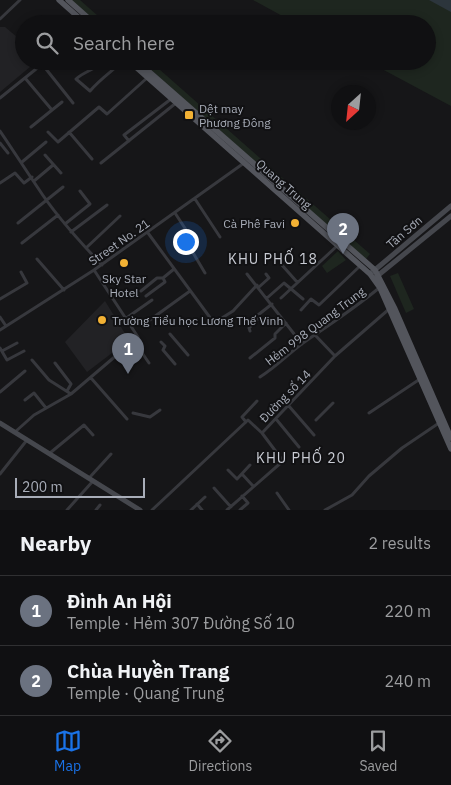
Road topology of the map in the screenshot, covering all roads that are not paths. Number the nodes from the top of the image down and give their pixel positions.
1 (20, 0) edge
2 (59, 0) edge
3 (68, 0) edge
4 (76, 15) edge
5 (85, 15) edge
6 (0, 19) edge
7 (35, 70) edge
8 (47, 70) edge
9 (93, 70) edge
10 (114, 70) edge
11 (139, 70) edge
12 (147, 70) edge
13 (25, 78) junction
14 (148, 78) junction
15 (0, 98) edge
16 (174, 101) junction
17 (62, 102) dead end
18 (73, 103) dead end
19 (52, 110) junction
20 (31, 127) dead end
21 (0, 131) edge
22 (48, 132) dead end
23 (69, 132) junction
24 (129, 141) junction
25 (46, 142) dead end
26 (0, 143) edge
27 (8, 153) dead end
28 (45, 155) dead end
29 (92, 159) dead end
30 (247, 161) junction
31 (22, 162) junction
32 (101, 163) dead end
33 (53, 165) junction
34 (61, 173) dead end
35 (33, 179) junction
36 (0, 184) edge
37 (63, 187) dead end
38 (80, 191) dead end
39 (285, 195) junction
40 (195, 199) junction
41 (47, 200) junction
42 (107, 205) dead end
43 (451, 206) edge
44 (175, 213) junction
45 (58, 215) junction
46 (120, 216) dead end
47 (451, 216) edge
48 (18, 223) dead end
49 (65, 224) junction
50 (71, 232) junction
51 (148, 232) junction
52 (220, 237) dead end
53 (22, 243) dead end
54 (338, 245) junction
55 (86, 248) junction
56 (37, 259) dead end
57 (281, 264) dead end
58 (102, 265) junction
59 (361, 265) junction
60 (174, 269) junction
61 (94, 270) junction
62 (21, 272) dead end
63 (205, 273) dead end
64 (247, 274) dead end
65 (266, 274) dead end
66 (374, 274) junction
67 (164, 278) junction
68 (297, 282) junction
69 (258, 286) junction
70 (291, 288) junction
71 (380, 288) junction
72 (64, 290) junction
73 (140, 291) dead end
74 (190, 291) junction
75 (146, 296) dead end
76 (267, 298) junction
77 (281, 298) dead end
78 (0, 299) edge
79 (152, 300) dead end
80 (303, 300) dead end
81 (272, 304) junction
82 (302, 310) dead end
83 (388, 310) junction
84 (0, 317) edge
85 (125, 319) junction
86 (147, 322) dead end
87 (286, 323) junction
88 (6, 326) junction
89 (0, 330) edge
90 (250, 330) dead end
91 (170, 334) dead end
92 (315, 335) junction
93 (17, 342) dead end
94 (134, 342) junction
95 (161, 342) dead end
96 (302, 344) junction
97 (1, 350) edge
98 (24, 351) dead end
99 (188, 355) dead end
100 (335, 356) junction
101 (250, 358) dead end
102 (32, 360) dead end
103 (149, 362) dead end
104 (56, 364) dead end
105 (175, 364) dead end
106 (25, 371) dead end
107 (260, 377) dead end
108 (91, 378) junction
109 (420, 379) junction
110 (67, 391) junction
111 (0, 392) edge
112 (71, 394) junction
113 (24, 400) dead end
114 (257, 401) dead end
115 (333, 403) dead end
116 (288, 406) junction
117 (46, 408) junction
118 (160, 410) dead end
119 (133, 413) dead end
120 (369, 413) dead end
121 (126, 419) dead end
122 (276, 419) junction
123 (316, 420) dead end
124 (246, 422) junction
125 (441, 422) junction
126 (0, 423) edge
127 (14, 433) junction
128 (262, 433) junction
129 (93, 435) dead end
130 (314, 435) dead end
131 (26, 440) junction
132 (450, 441) edge
133 (300, 447) dead end
134 (451, 449) edge
135 (49, 453) junction
136 (111, 454) dead end
137 (250, 466) dead end
138 (228, 470) dead end
139 (0, 474) edge
140 (242, 474) junction
141 (92, 479) junction
142 (253, 486) junction
143 (214, 488) dead end
144 (277, 493) dead end
145 (242, 496) junction
146 (205, 497) dead end
147 (197, 504) junction
148 (100, 505) dead end
149 (231, 507) junction
150 (67, 510) edge
151 (96, 510) edge
152 (140, 510) edge
153 (152, 510) edge
154 (191, 510) edge
155 (202, 510) edge
156 (227, 510) edge
157 (240, 510) edge
158 (289, 510) edge
159 (325, 510) edge

1 - 6 street
2 - 4 main road
3 - 5 main road
7 - 13 street
8 - 18 street
9 - 10 street
11 - 14 main road, Quang Trung
12 - 30 main road, Quang Trung
13 - 15 street
13 - 19 street
14 - 16 main road, Quang Trung
14 - 23 street
16 - 24 street
16 - 24 street
16 - 30 main road, Quang Trung
17 - 19 street
19 - 20 street
21 - 31 street
22 - 23 street
23 - 29 street
24 - 32 street
25 - 31 street
26 - 27 street
28 - 33 street
30 - 39 main road, Quang Trung
30 - 40 street, Street No. 21
31 - 35 street
33 - 34 street
33 - 35 street
35 - 36 street
35 - 41 street
37 - 41 street
38 - 49 street
39 - 54 main road, Quang Trung
39 - 66 main road, Quang Trung
40 - 44 street, Street No. 21
40 - 52 street
41 - 45 street
41 - 48 street
42 - 50 street
43 - 66 street, Tân Sơn
44 - 51 street, Street No. 21
44 - 63 street
45 - 49 street
45 - 53 street
46 - 55 street
47 - 66 street, Tân Sơn
49 - 50 street
50 - 55 street
51 - 58 street, Street No. 21
51 - 60 street
54 - 59 main road, Quang Trung
54 - 68 street
55 - 58 street
56 - 72 street
57 - 68 street
58 - 61 street, Street No. 21
59 - 66 main road, Quang Trung
59 - 82 street
60 - 67 street
60 - 74 street
61 - 72 street, Street No. 21
61 - 85 street
62 - 78 street
64 - 69 street
65 - 69 street
66 - 71 main road, Quang Trung
66 - 125 main road, Quang Trung
67 - 73 street
67 - 75 street
68 - 70 street
69 - 74 street
69 - 76 street
70 - 76 street
70 - 77 street
70 - 80 street
71 - 83 main road, Quang Trung
71 - 92 street, Hẻm 998 Quang Trung
72 - 88 street, Street No. 21
74 - 86 street
76 - 81 street
79 - 85 street
81 - 87 street
81 - 90 street
83 - 100 street, Đường số 14
83 - 109 main road, Quang Trung
84 - 88 street
85 - 94 street
87 - 96 street
87 - 101 street
88 - 89 street, Street No. 21
91 - 99 street
92 - 96 street, Hẻm 998 Quang Trung
92 - 100 street
93 - 97 street
94 - 103 street
94 - 108 street
95 - 105 street
96 - 107 street, Hẻm 998 Quang Trung
97 - 98 street
100 - 116 street, Đường số 14
102 - 110 street
104 - 110 street
106 - 111 street
108 - 112 street
108 - 121 street
109 - 120 street
109 - 125 main road, Quang Trung
110 - 112 street
112 - 117 street
113 - 117 street
114 - 124 street
115 - 123 street
116 - 122 street, Đường số 14
116 - 130 street
117 - 127 street
118 - 119 street
122 - 128 street, Đường số 14
122 - 133 street
124 - 128 street, Đường số 14
124 - 153 street, Đường số 14
125 - 132 main road, Quang Trung
125 - 159 street
126 - 127 street
127 - 131 street
128 - 142 street
129 - 135 street
131 - 135 street
131 - 139 street
132 - 134 main road, Quang Trung
135 - 141 street
136 - 141 street
137 - 140 street
138 - 140 street
140 - 142 street
141 - 150 street
141 - 152 street
142 - 145 street
143 - 149 street
144 - 158 street
145 - 149 street
145 - 157 street
146 - 147 street
147 - 154 street
147 - 155 street
148 - 151 street
149 - 156 street

